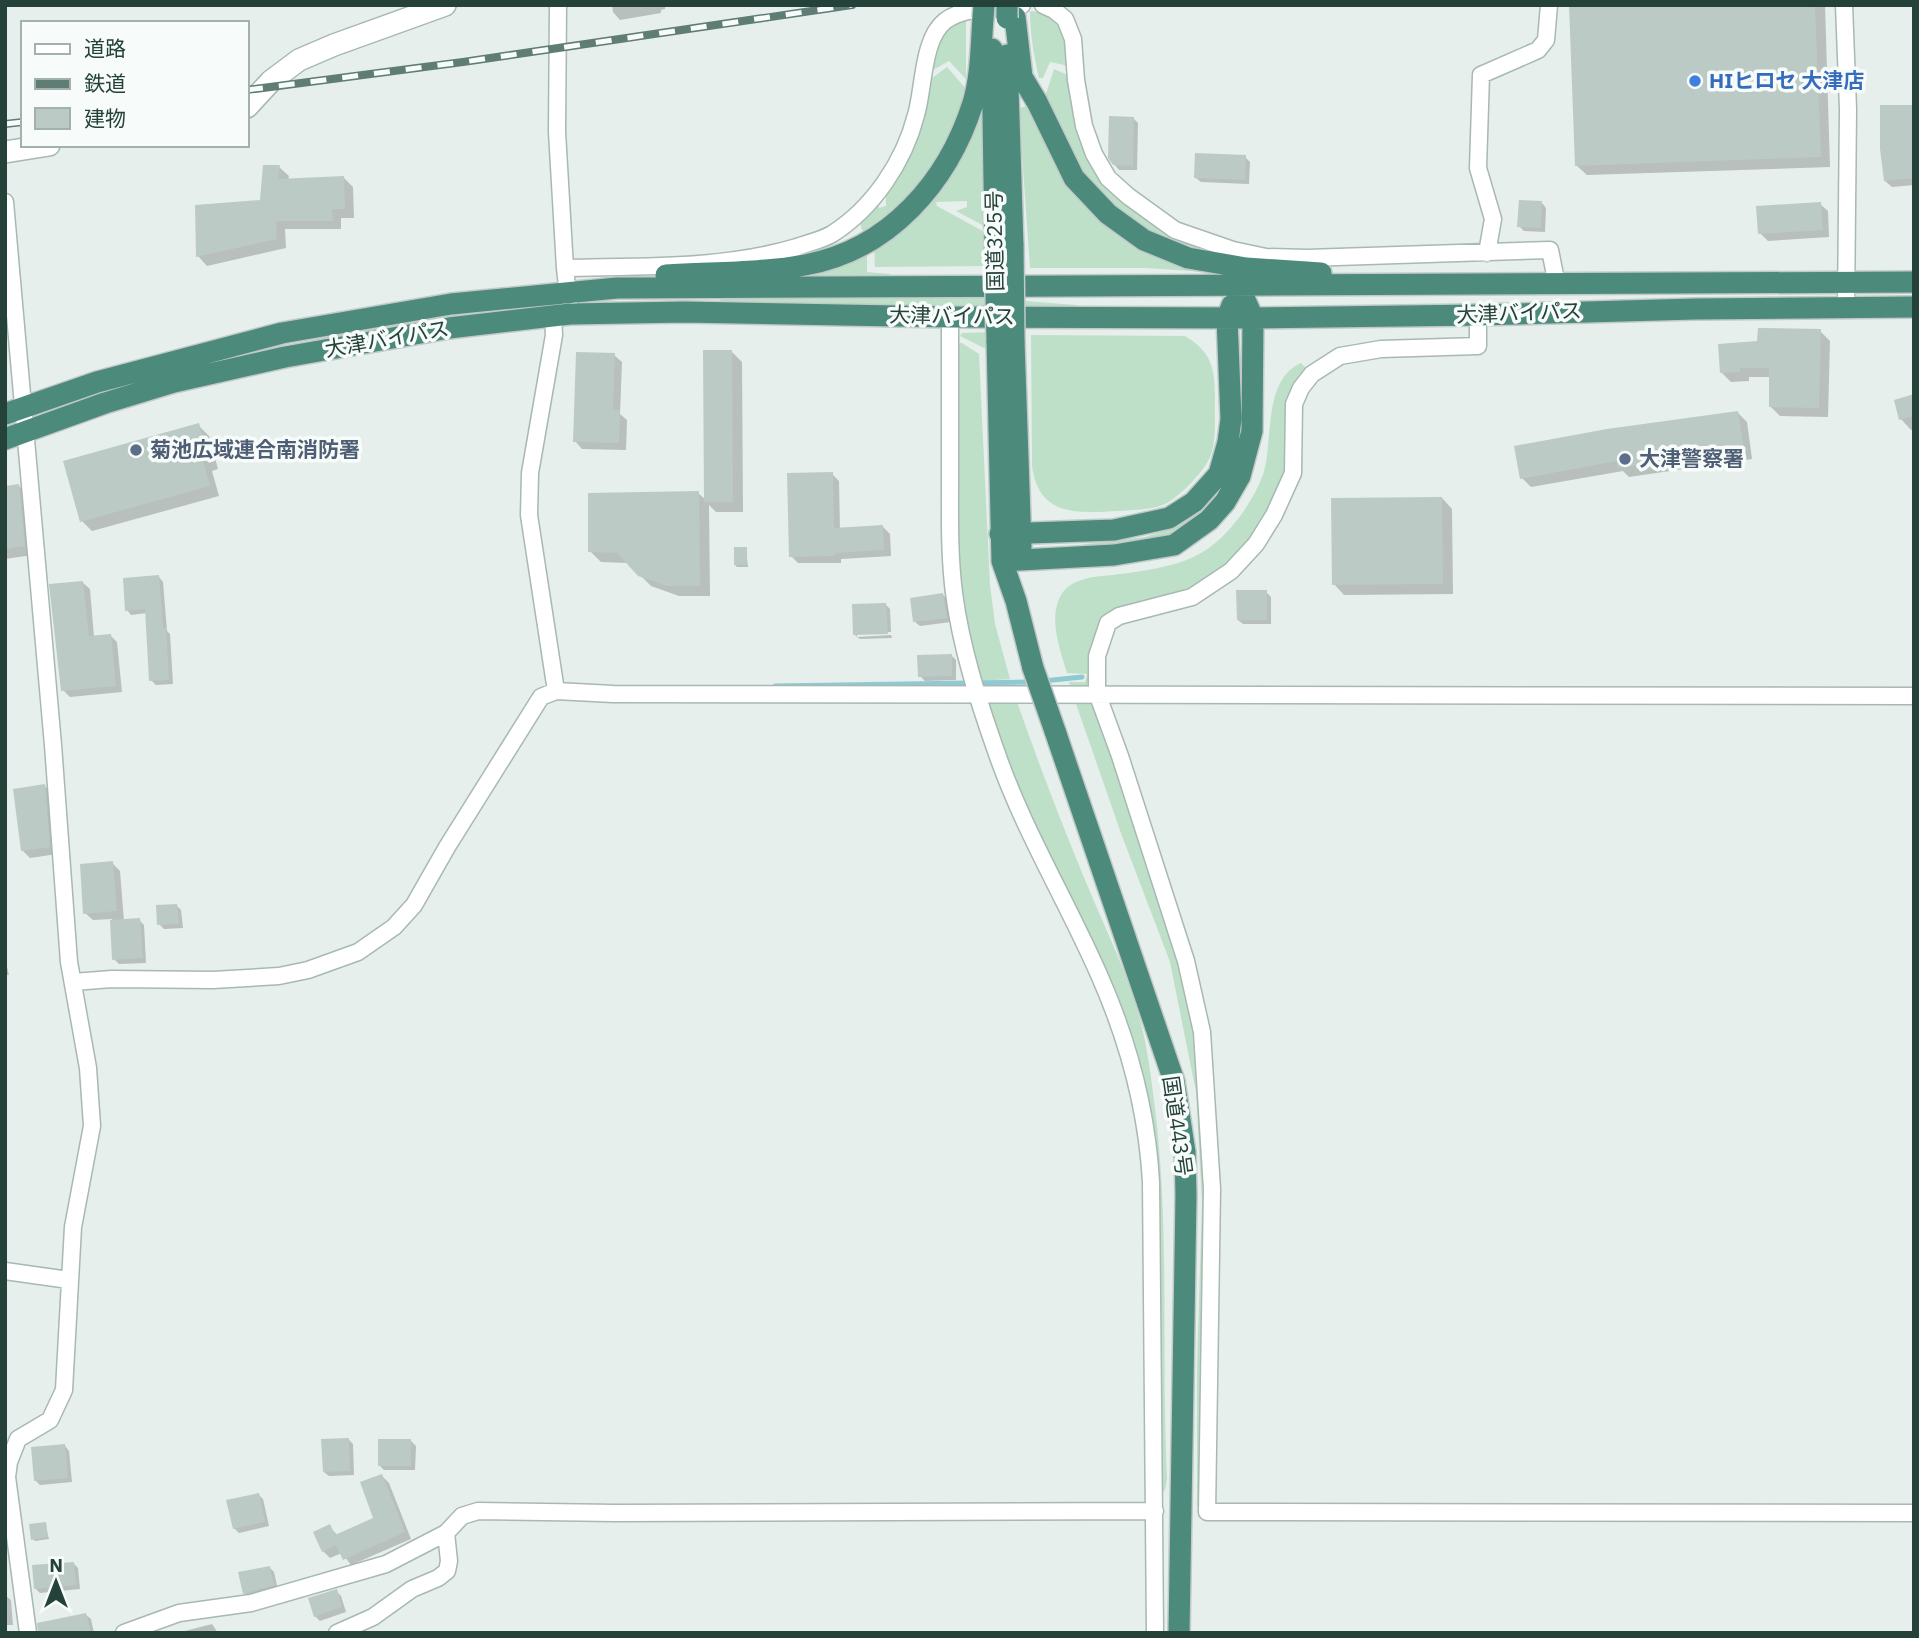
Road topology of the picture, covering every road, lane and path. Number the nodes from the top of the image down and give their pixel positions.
1 (445, 5) edge
2 (558, 5) edge
3 (1043, 5) edge
4 (1549, 5) edge
5 (1844, 5) edge
6 (1002, 11) edge
7 (248, 106) edge
8 (36, 147) edge
9 (5, 152) edge
10 (5, 202) edge
11 (1487, 253) junction
12 (565, 268) junction
13 (1847, 282) junction
14 (1914, 282) edge
15 (1557, 285) junction
16 (1239, 286) junction
17 (1476, 286) junction
18 (617, 288) junction
19 (568, 292) junction
20 (1914, 307) edge
21 (1846, 308) junction
22 (561, 315) junction
23 (1478, 316) junction
24 (950, 317) junction
25 (1227, 318) junction
26 (1253, 318) junction
27 (15, 411) edge
28 (26, 432) junction
29 (5, 439) edge
30 (1010, 533) junction
31 (1012, 561) junction
32 (556, 691) junction
33 (1097, 693) junction
34 (976, 694) junction
35 (1914, 696) edge
36 (73, 982) junction
37 (5, 1272) edge
38 (69, 1280) junction
39 (1155, 1511) junction
40 (1914, 1513) edge
41 (446, 1533) junction
42 (29, 1633) edge
43 (124, 1633) edge
44 (337, 1633) edge
45 (1155, 1633) edge
46 (1179, 1633) edge

1 - 7 street
2 - 12 street
3 - 11 street
4 - 11 street
5 - 13 street
6 - 12 street
6 - 17 highway
6 - 18 highway
6 - 30 highway, 国道325号, bridge
8 - 9 street
10 - 27 street
11 - 15 street
12 - 19 street
13 - 14 highway, 大津バイパス
13 - 15 highway, 大津バイパス
13 - 21 street
15 - 17 highway, 大津バイパス
16 - 17 highway, 大津バイパス
16 - 18 highway, 大津バイパス
16 - 25 highway
16 - 26 highway
18 - 19 highway, 大津バイパス
19 - 22 street
19 - 27 highway, 大津バイパス
20 - 21 highway, 大津バイパス
21 - 23 highway, 大津バイパス
22 - 24 highway, 大津バイパス
22 - 28 highway, 大津バイパス
22 - 32 street
23 - 26 highway, 大津バイパス
23 - 33 street
24 - 25 highway, 大津バイパス
24 - 34 street
25 - 26 highway, 大津バイパス
25 - 30 highway
26 - 31 highway
27 - 28 street
28 - 29 highway, 大津バイパス
28 - 36 street
30 - 31 highway, 国道443号
31 - 46 highway, 国道443号, bridge
32 - 34 street
32 - 36 street
33 - 34 street
33 - 35 street
33 - 40 street
34 - 39 street
36 - 38 street
37 - 38 street
38 - 42 street
39 - 41 street
39 - 45 street
41 - 43 street
41 - 44 street

